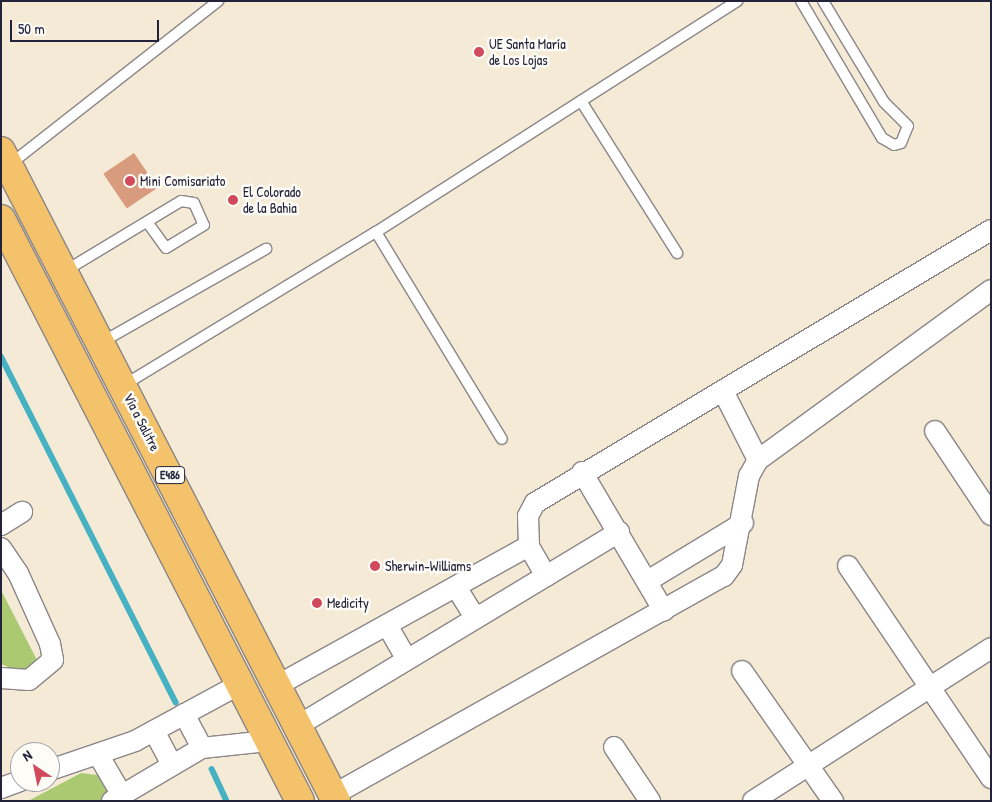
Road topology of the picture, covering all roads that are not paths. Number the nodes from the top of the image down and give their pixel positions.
1 (218, 1) edge
2 (737, 1) edge
3 (800, 1) edge
4 (823, 1) edge
5 (581, 101) junction
6 (5, 159) edge
7 (1, 219) edge
8 (148, 222) junction
9 (376, 232) junction
10 (986, 239) edge
11 (266, 249) dead end
12 (677, 253) dead end
13 (64, 272) junction
14 (991, 290) edge
15 (101, 342) junction
16 (123, 385) junction
17 (724, 393) junction
18 (935, 431) dead end
19 (502, 439) dead end
20 (758, 460) junction
21 (582, 472) junction
22 (22, 512) dead end
23 (991, 515) edge
24 (743, 523) junction
25 (1, 525) edge
26 (619, 532) junction
27 (529, 546) junction
28 (1, 548) edge
29 (848, 566) dead end
30 (546, 576) junction
31 (649, 580) junction
32 (456, 587) junction
33 (664, 611) junction
34 (475, 618) junction
35 (386, 625) junction
36 (991, 648) edge
37 (406, 658) junction
38 (742, 671) dead end
39 (1, 678) edge
40 (240, 684) junction
41 (278, 685) junction
42 (933, 687) junction
43 (184, 714) junction
44 (299, 724) junction
45 (154, 731) junction
46 (268, 741) junction
47 (614, 747) dead end
48 (202, 748) junction
49 (99, 756) junction
50 (171, 764) junction
51 (811, 766) junction
52 (60, 767) edge
53 (991, 778) edge
54 (116, 796) edge
55 (335, 798) edge
56 (300, 801) edge
57 (650, 801) edge
58 (753, 801) edge
59 (833, 801) edge

1 - 6 lane
2 - 5 lane
3 - 4 lane
5 - 9 lane
5 - 12 lane
6 - 13 main road, Vía a Salitre / E486
7 - 40 main road, E486
8 - 8 lane
8 - 13 lane
9 - 16 lane
9 - 19 lane
10 - 17 street
11 - 15 lane
13 - 15 main road, Vía a Salitre / E486
14 - 20 street
15 - 16 main road, Vía a Salitre / E486
16 - 41 main road, Vía a Salitre / E486
17 - 20 street
17 - 21 street
18 - 23 street
20 - 24 street
21 - 26 street
21 - 27 street
22 - 25 street
24 - 31 street
24 - 33 street
26 - 30 street
26 - 31 street
27 - 30 street
27 - 32 street
28 - 39 street
29 - 42 street
30 - 34 street
31 - 33 street
32 - 34 street
32 - 35 street
33 - 55 street
34 - 37 street
35 - 37 street
35 - 41 street
36 - 42 street
37 - 44 street
38 - 51 street
40 - 43 street
40 - 46 main road, E486
41 - 44 main road, Vía a Salitre / E486
42 - 51 street
42 - 53 street
43 - 45 street
43 - 48 street
44 - 55 main road, Vía a Salitre / E486
45 - 49 street
45 - 50 street
46 - 48 street
46 - 56 main road, E486
47 - 57 street
48 - 50 street
49 - 52 street
49 - 54 street
50 - 54 street
51 - 58 street
51 - 59 street

